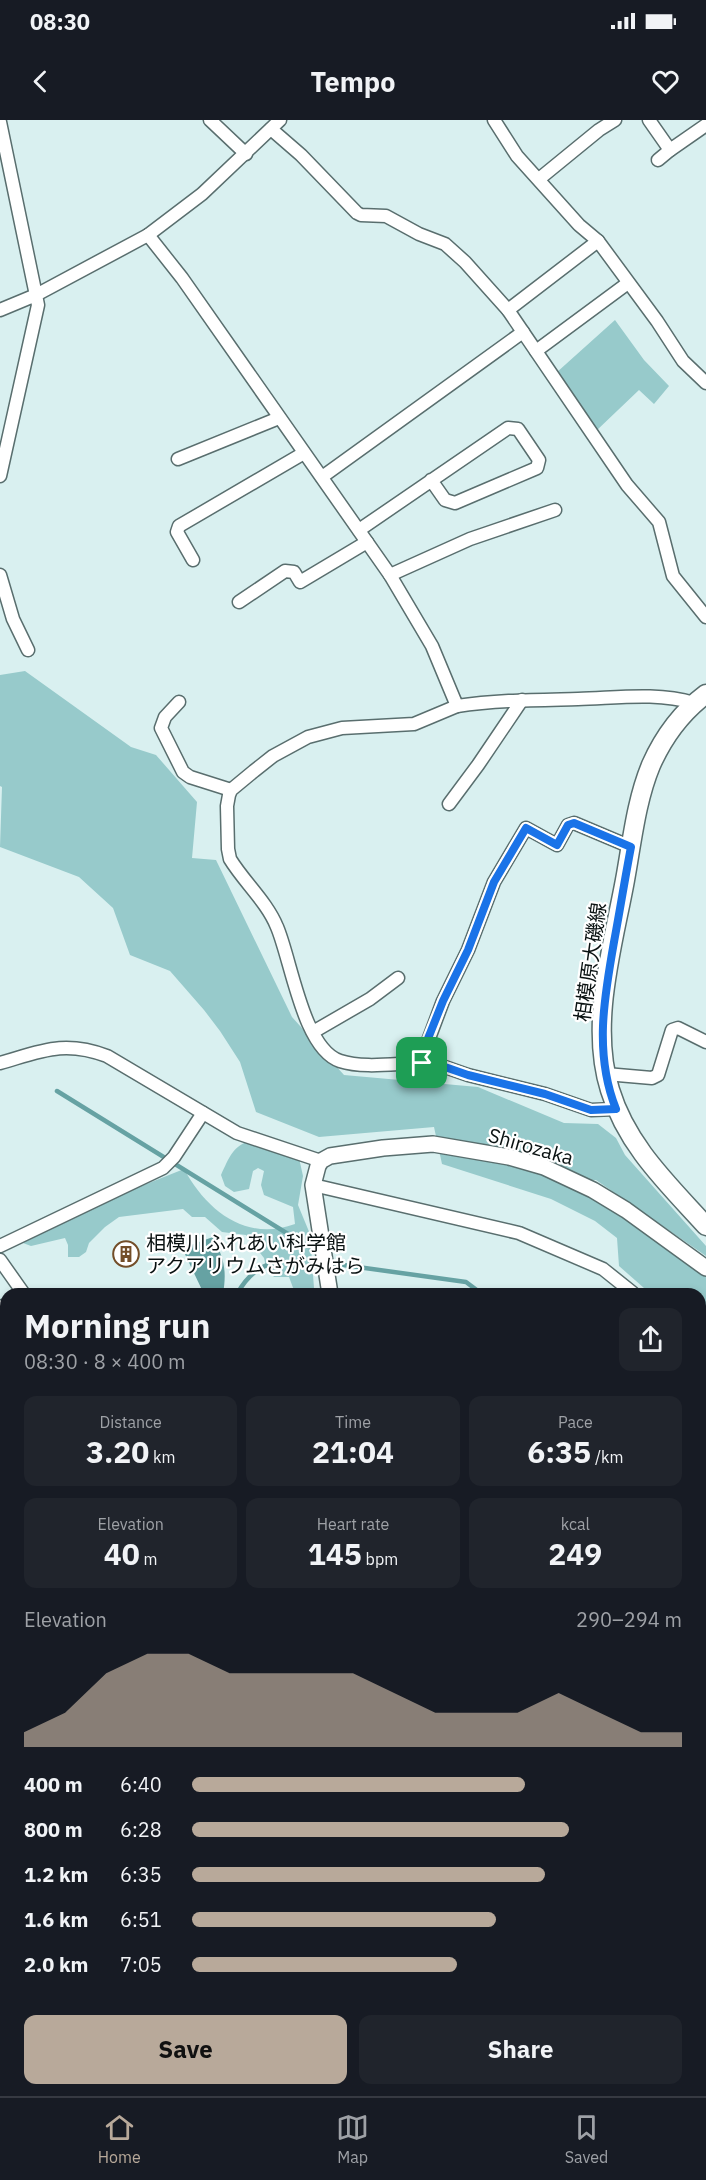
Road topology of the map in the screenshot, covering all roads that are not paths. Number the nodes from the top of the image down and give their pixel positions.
1 (8, 120) edge
2 (210, 120) edge
3 (494, 120) edge
4 (615, 120) edge
5 (649, 120) edge
6 (0, 123) edge
7 (276, 125) edge
8 (706, 126) edge
9 (670, 150) junction
10 (246, 154) junction
11 (658, 160) dead end
12 (539, 179) junction
13 (148, 236) junction
14 (598, 241) junction
15 (628, 283) junction
16 (36, 295) junction
17 (0, 310) edge
18 (508, 310) junction
19 (523, 333) junction
20 (536, 351) junction
21 (706, 383) edge
22 (279, 418) junction
23 (304, 453) junction
24 (178, 459) dead end
25 (0, 476) edge
26 (322, 477) junction
27 (431, 480) junction
28 (555, 510) dead end
29 (359, 530) junction
30 (368, 542) junction
31 (193, 560) dead end
32 (390, 574) junction
33 (0, 575) edge
34 (239, 602) dead end
35 (706, 617) edge
36 (28, 650) dead end
37 (703, 697) edge
38 (522, 700) junction
39 (179, 702) dead end
40 (457, 706) junction
41 (231, 790) junction
42 (449, 804) dead end
43 (631, 847) junction
44 (398, 978) dead end
45 (313, 1032) junction
46 (706, 1042) edge
47 (0, 1063) edge
48 (422, 1063) junction
49 (606, 1074) junction
50 (616, 1109) junction
51 (203, 1113) junction
52 (321, 1161) junction
53 (313, 1185) junction
54 (706, 1226) edge
55 (0, 1246) edge
56 (0, 1260) edge
57 (706, 1268) edge
58 (20, 1288) edge
59 (329, 1288) edge
60 (627, 1288) edge

1 - 6 street
2 - 10 street
3 - 12 street
4 - 12 street
5 - 9 street
6 - 16 street
7 - 10 street
7 - 18 street
8 - 9 street
9 - 11 street
10 - 13 street
12 - 14 street
13 - 16 street
13 - 22 street
14 - 15 street
14 - 18 street
15 - 20 street
15 - 21 street
16 - 17 street
16 - 25 street
18 - 19 street
19 - 20 street
19 - 26 street
20 - 35 street
22 - 23 street
22 - 24 street
23 - 26 street
23 - 31 street
26 - 29 street
27 - 27 street
27 - 29 street
28 - 32 street
29 - 30 street
30 - 32 street
30 - 34 street
32 - 40 street
33 - 36 street
37 - 38 street
37 - 43 main road, 相模原大磯線
38 - 40 street
38 - 42 street
39 - 41 street
40 - 41 street
41 - 45 street
43 - 48 street
43 - 49 main road, 相模原大磯線
44 - 45 street
45 - 48 street
46 - 49 street
47 - 51 street
48 - 50 street
49 - 50 main road, 相模原大磯線
50 - 54 main road, 相模原大磯線
51 - 52 street
51 - 55 street
52 - 53 street
52 - 57 street, Shirozaka
53 - 59 street
53 - 60 street
56 - 58 street

